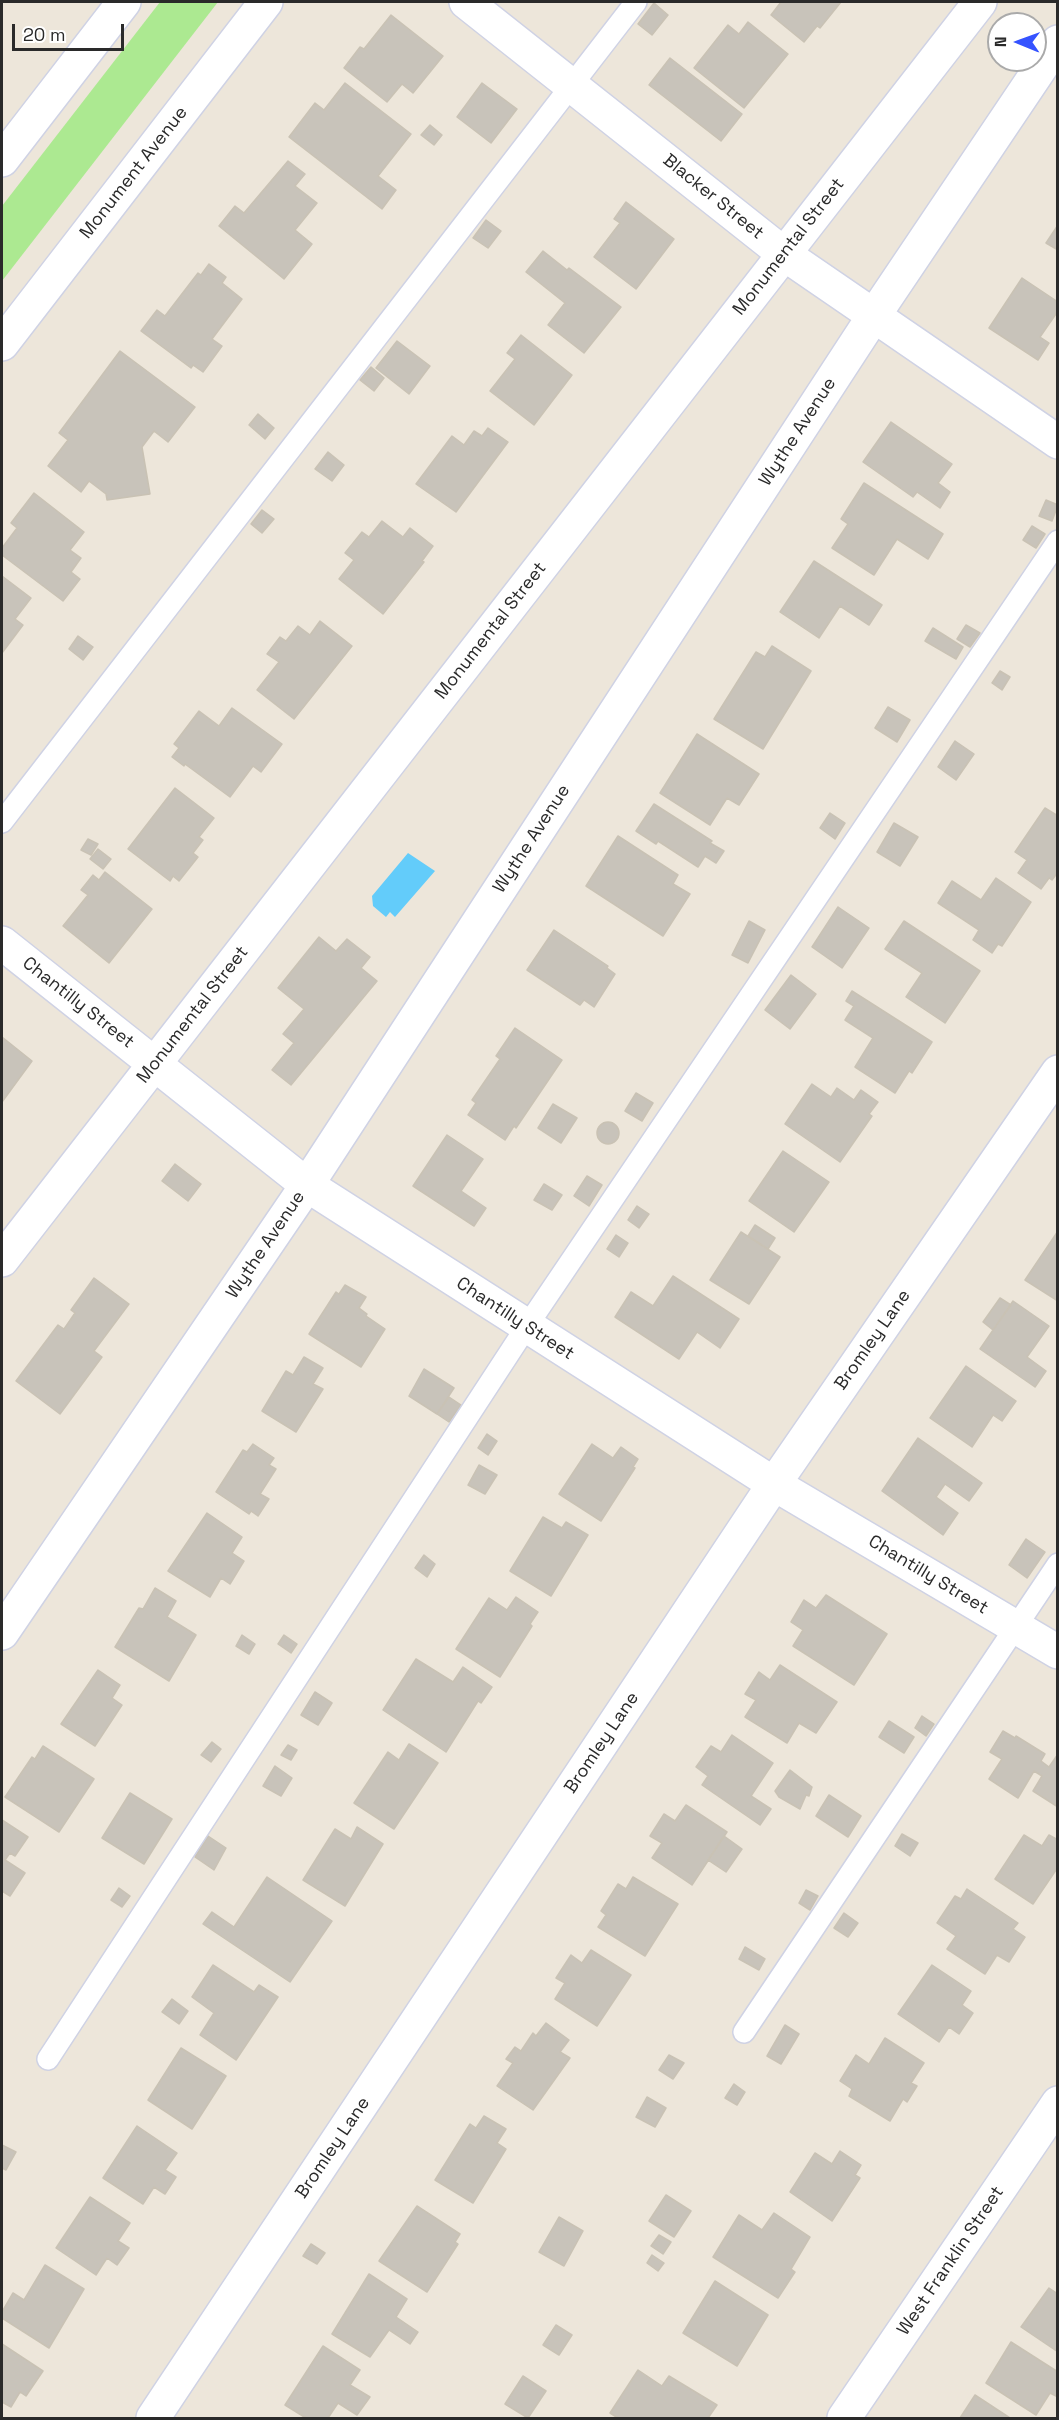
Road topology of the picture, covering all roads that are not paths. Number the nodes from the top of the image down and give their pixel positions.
1 (124, 2) edge
2 (266, 2) edge
3 (466, 2) edge
4 (636, 2) edge
5 (980, 2) edge
6 (1058, 42) edge
7 (572, 84) junction
8 (2, 160) edge
9 (784, 254) junction
10 (873, 317) junction
11 (2, 344) edge
12 (1058, 442) edge
13 (1058, 541) edge
14 (2, 822) edge
15 (2, 944) edge
16 (155, 1063) junction
17 (1058, 1072) edge
18 (307, 1185) junction
19 (2, 1260) edge
20 (527, 1326) junction
21 (774, 1484) junction
22 (1058, 1564) edge
23 (1016, 1627) junction
24 (2, 1633) edge
25 (1058, 1652) edge
26 (744, 2032) dead end
27 (48, 2059) dead end
28 (1058, 2103) edge
29 (153, 2418) edge
30 (844, 2418) edge

1 - 8 street
2 - 11 street, Monument Avenue
3 - 7 street, Blacker Street
4 - 7 lane
5 - 9 street, Monumental Street
6 - 10 street, Wythe Avenue
7 - 9 street, Blacker Street
7 - 14 lane
9 - 10 street, Blacker Street
9 - 16 street, Monumental Street
10 - 12 street, Blacker Street
10 - 18 street, Wythe Avenue
13 - 20 lane
15 - 16 street, Chantilly Street
16 - 18 street, Chantilly Street
16 - 19 street, Monumental Street
17 - 21 street, Bromley Lane
18 - 20 street, Chantilly Street
18 - 24 street, Wythe Avenue
20 - 21 street, Chantilly Street
20 - 27 lane
21 - 23 street, Chantilly Street
21 - 29 street, Bromley Lane
22 - 23 lane
23 - 25 street, Chantilly Street
23 - 26 lane
28 - 30 street, West Franklin Street

